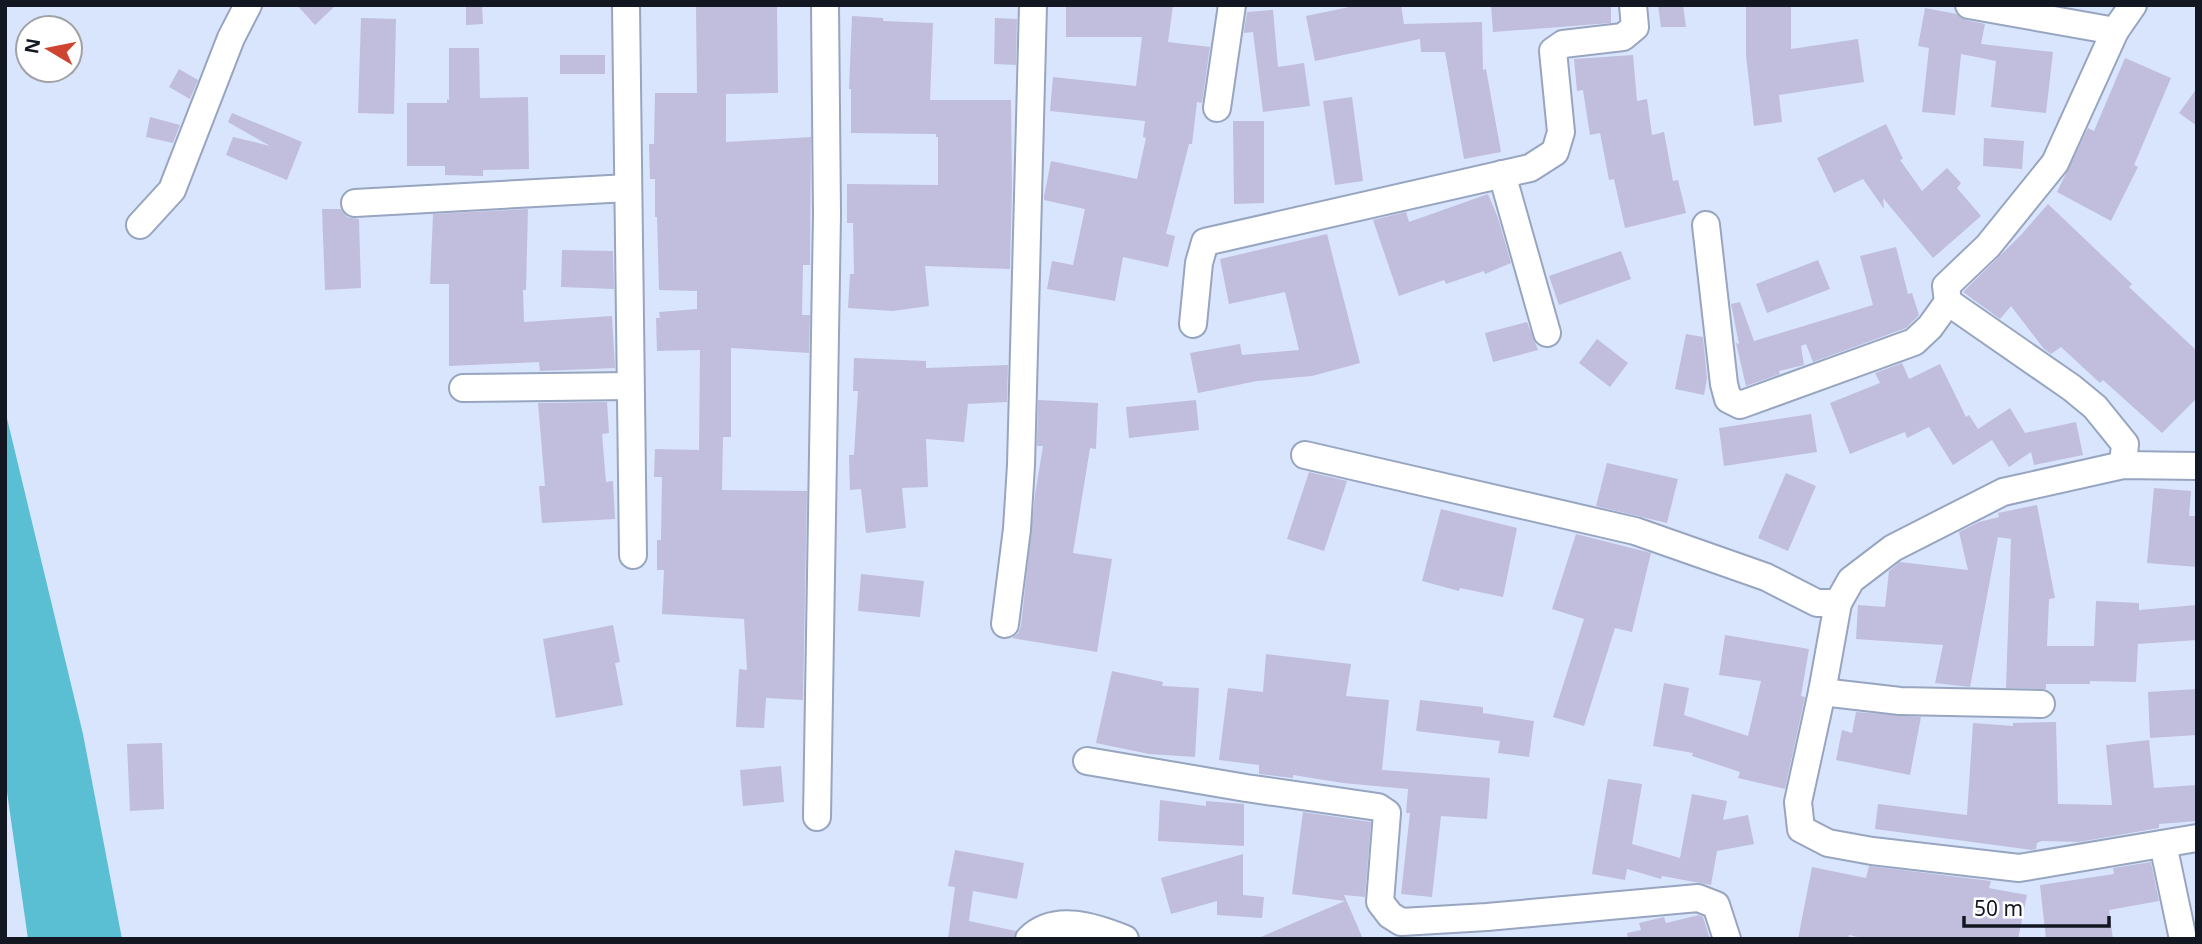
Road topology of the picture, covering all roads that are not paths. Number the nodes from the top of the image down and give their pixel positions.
1 (248, 5) edge
2 (626, 5) edge
3 (825, 5) edge
4 (1033, 5) edge
5 (1232, 5) edge
6 (1633, 5) edge
7 (1969, 5) edge
8 (2133, 5) edge
9 (2115, 31) junction
10 (1217, 108) dead end
11 (1502, 174) junction
12 (628, 188) junction
13 (355, 203) dead end
14 (140, 225) dead end
15 (1706, 225) dead end
16 (1948, 302) junction
17 (1193, 324) dead end
18 (1547, 333) dead end
19 (631, 386) junction
20 (463, 388) dead end
21 (1305, 455) dead end
22 (2123, 465) junction
23 (2197, 466) edge
24 (633, 555) dead end
25 (1838, 603) junction
26 (1005, 624) dead end
27 (1822, 692) junction
28 (2041, 704) dead end
29 (1087, 761) dead end
30 (817, 817) dead end
31 (2197, 838) edge
32 (2163, 844) junction
33 (1029, 939) edge
34 (1125, 939) edge
35 (1727, 939) edge
36 (2183, 939) edge

1 - 14 street
2 - 12 street
3 - 30 street
4 - 26 street
5 - 10 street
6 - 11 street
7 - 9 street
8 - 9 street
9 - 16 street
11 - 17 street
11 - 18 street
12 - 13 street
12 - 19 street
15 - 16 street
16 - 22 street
19 - 20 street
19 - 24 street
21 - 25 street
22 - 23 street
22 - 25 street
25 - 27 street
27 - 28 street
27 - 32 street
29 - 35 street
31 - 32 street
32 - 36 street
33 - 34 street

